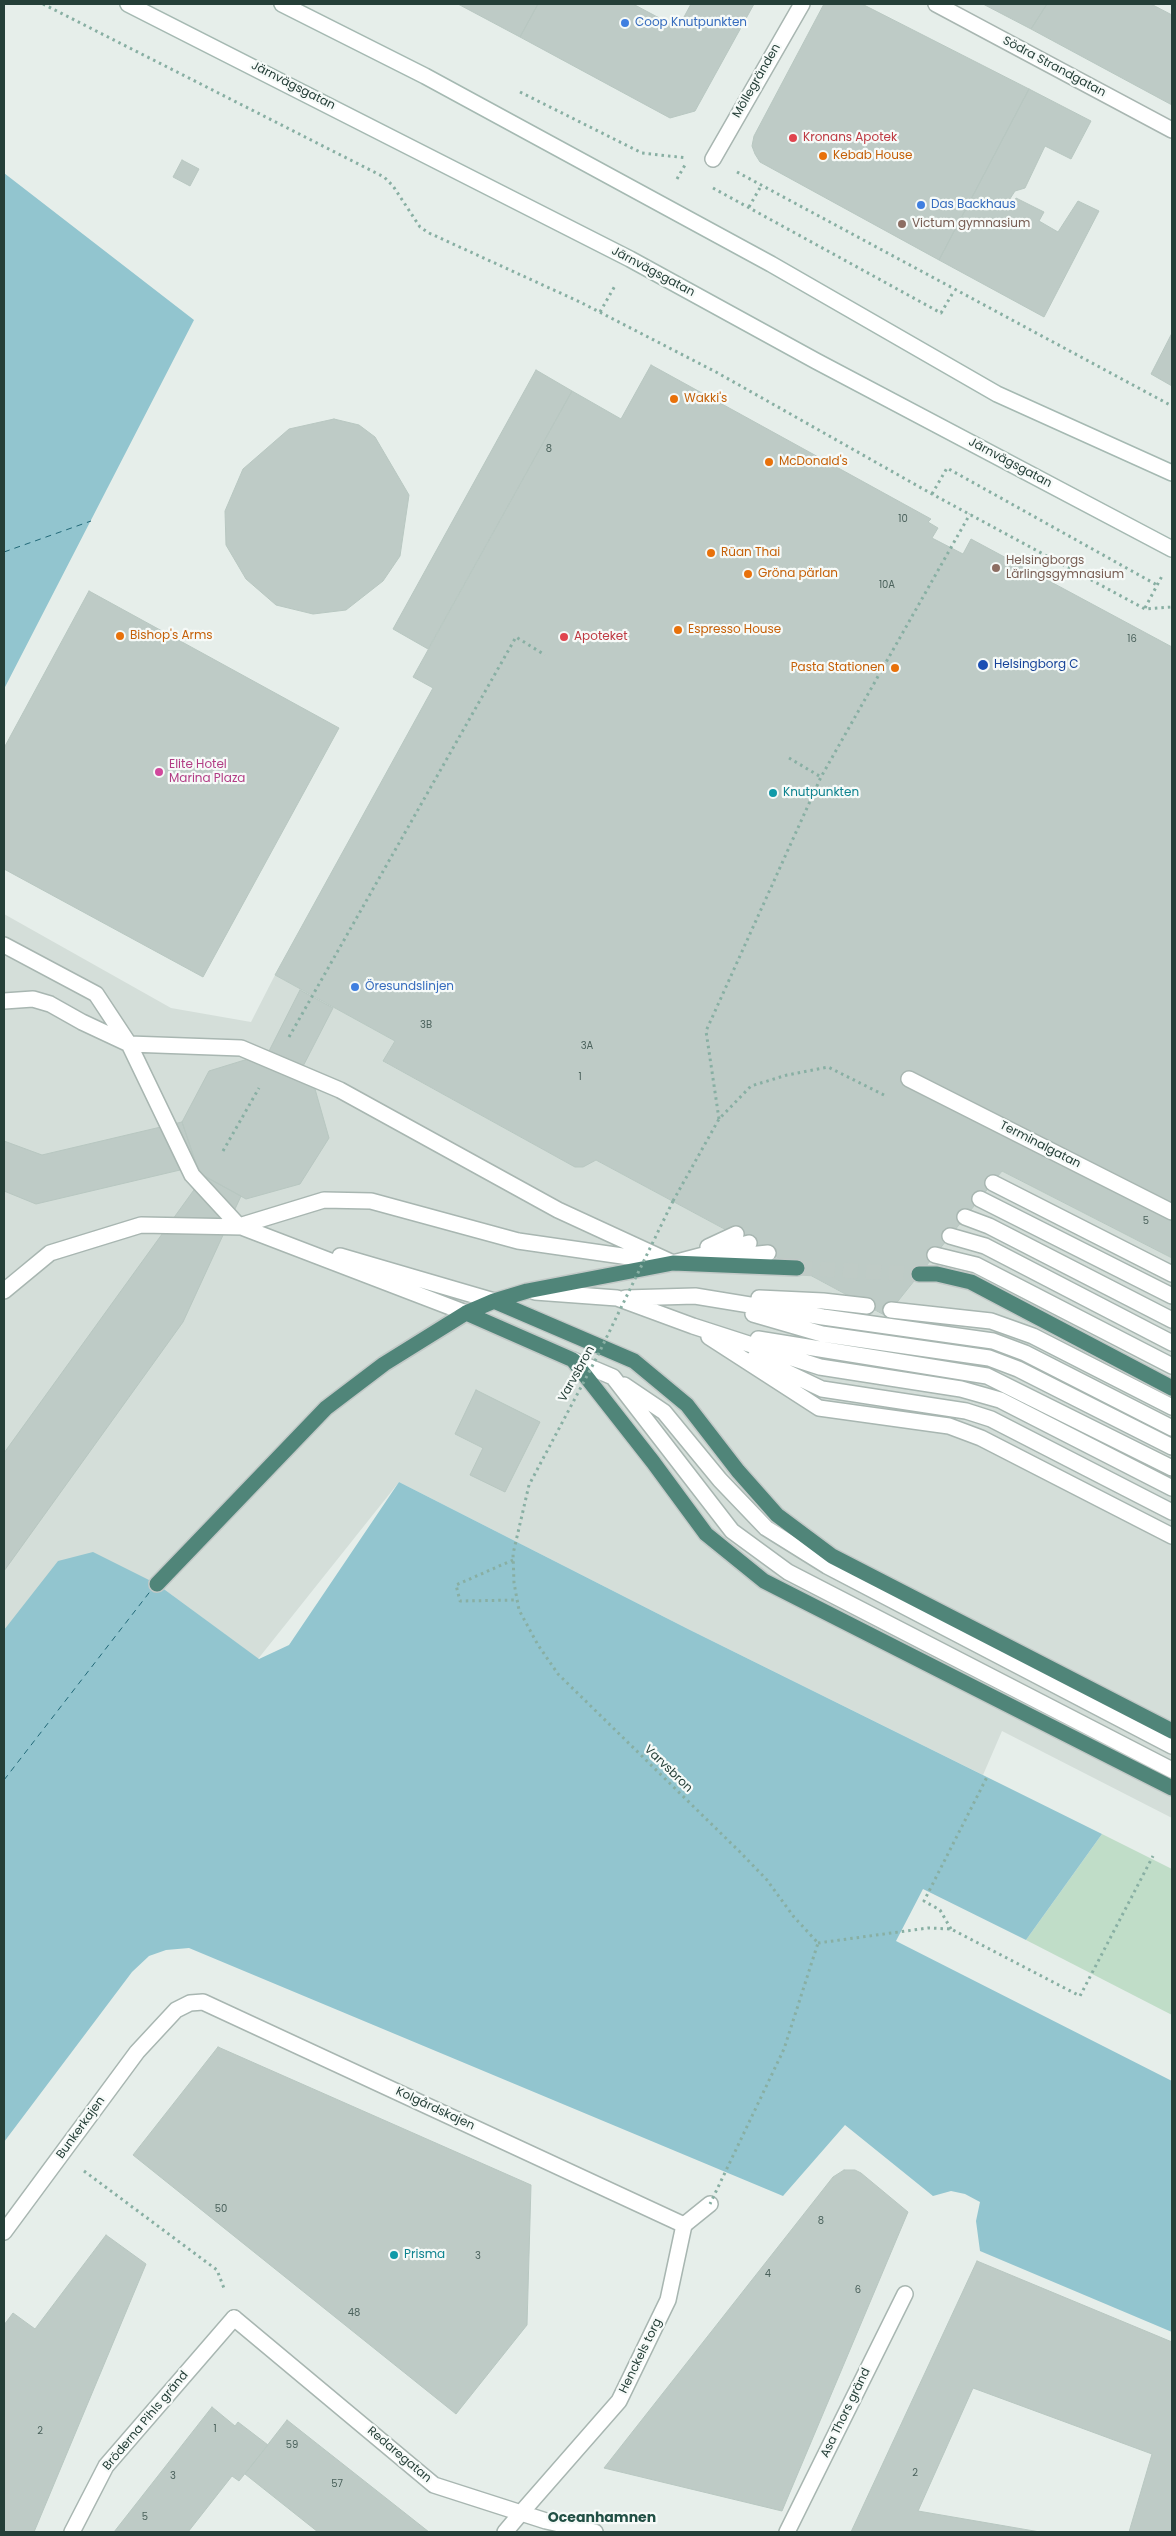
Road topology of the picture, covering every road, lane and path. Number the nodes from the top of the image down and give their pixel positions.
1 (43, 4) edge
2 (128, 4) edge
3 (282, 4) edge
4 (802, 4) edge
5 (936, 4) edge
6 (511, 87) dead end
7 (1172, 130) edge
8 (713, 159) junction
9 (682, 171) dead end
10 (690, 175) dead end
11 (707, 184) dead end
12 (762, 186) junction
13 (749, 207) junction
14 (954, 291) junction
15 (1172, 406) edge
16 (1172, 473) edge
17 (932, 494) junction
18 (970, 514) junction
19 (1172, 550) edge
20 (1165, 570) dead end
21 (1157, 585) junction
22 (1172, 607) edge
23 (1145, 608) junction
24 (545, 655) dead end
25 (789, 758) dead end
26 (821, 777) junction
27 (4, 945) edge
28 (4, 1001) edge
29 (286, 1042) dead end
30 (129, 1044) junction
31 (909, 1079) dead end
32 (263, 1081) dead end
33 (890, 1098) dead end
34 (719, 1119) junction
35 (223, 1152) dead end
36 (993, 1183) dead end
37 (980, 1199) dead end
38 (1172, 1212) edge
39 (965, 1217) dead end
40 (239, 1226) junction
41 (736, 1234) dead end
42 (950, 1236) dead end
43 (749, 1243) dead end
44 (768, 1253) dead end
45 (935, 1255) dead end
46 (673, 1263) junction
47 (797, 1268) tunnel mouth
48 (919, 1274) tunnel mouth
49 (1172, 1274) edge
50 (4, 1291) edge
51 (528, 1291) junction
52 (694, 1296) junction
53 (1172, 1296) edge
54 (617, 1298) junction
55 (494, 1301) junction
56 (867, 1306) dead end
57 (891, 1310) dead end
58 (466, 1313) junction
59 (1172, 1320) edge
60 (692, 1326) junction
61 (608, 1331) dead end
62 (617, 1333) dead end
63 (1172, 1343) edge
64 (573, 1360) junction
65 (1172, 1366) edge
66 (613, 1377) junction
67 (1172, 1388) edge
68 (1172, 1407) edge
69 (1172, 1428) edge
70 (1172, 1447) edge
71 (1172, 1468) edge
72 (1172, 1488) edge
73 (1172, 1512) edge
74 (1172, 1536) edge
75 (513, 1560) junction
76 (157, 1584) dead end
77 (517, 1600) junction
78 (1172, 1731) edge
79 (1172, 1746) edge
80 (1172, 1770) edge
81 (987, 1777) dead end
82 (1172, 1788) edge
83 (1153, 1856) dead end
84 (951, 1929) junction
85 (818, 1943) junction
86 (160, 2026) joint
87 (62, 2154) junction
88 (710, 2204) joint
89 (684, 2225) junction
90 (4, 2232) edge
91 (905, 2294) dead end
92 (234, 2318) junction
93 (521, 2513) junction
94 (72, 2532) edge
95 (505, 2532) edge
96 (595, 2532) edge
97 (787, 2532) edge

1 - 17 path
2 - 19 street, Järnvägsgatan
3 - 16 street
4 - 8 street, Möllegränden
5 - 7 street, Södra Strandgatan
6 - 8 path
8 - 12 path
9 - 10 path
11 - 13 path
12 - 13 path
12 - 14 path
13 - 14 path
14 - 15 path
17 - 18 path
17 - 21 path
18 - 23 path
18 - 26 path
20 - 21 path
21 - 23 path
22 - 23 path
24 - 29 path
25 - 26 path
26 - 34 path
27 - 30 street
28 - 30 street
30 - 40 street
30 - 46 street
31 - 38 street, Terminalgatan
32 - 35 path
33 - 34 path, Varvsbron
34 - 75 path, Varvsbron, bridge
36 - 49 street
37 - 53 street
39 - 59 street
40 - 46 street
40 - 50 street
40 - 55 street
40 - 58 street
41 - 46 street
42 - 63 street
43 - 46 street
44 - 46 street
45 - 65 street
46 - 47 highway
46 - 51 highway
48 - 67 highway
51 - 54 street
51 - 55 highway
52 - 54 street
52 - 56 street
52 - 69 street
52 - 70 street
54 - 60 street
55 - 58 highway
55 - 78 highway
57 - 68 street
58 - 64 highway
58 - 76 highway
60 - 71 street
60 - 72 street
60 - 73 street
60 - 74 street
61 - 62 path
64 - 66 street
64 - 82 highway
66 - 79 street
66 - 80 street
75 - 77 path, Varvsbron, bridge
75 - 77 path
77 - 85 path, Varvsbron, bridge
81 - 84 path
83 - 84 path
84 - 85 path
85 - 88 path, bridge
86 - 87 street, Bunkerkajen
86 - 89 street, Kolgårdskajen
87 - 90 street, Bunkerkajen
87 - 92 path
88 - 89 street
89 - 93 street, Henckels torg
91 - 97 street, Asa Thors gränd
92 - 93 street, Redaregatan
92 - 94 street, Bröderna Pihls gränd
93 - 95 street, Henckels torg
93 - 96 street, Redaregatan

